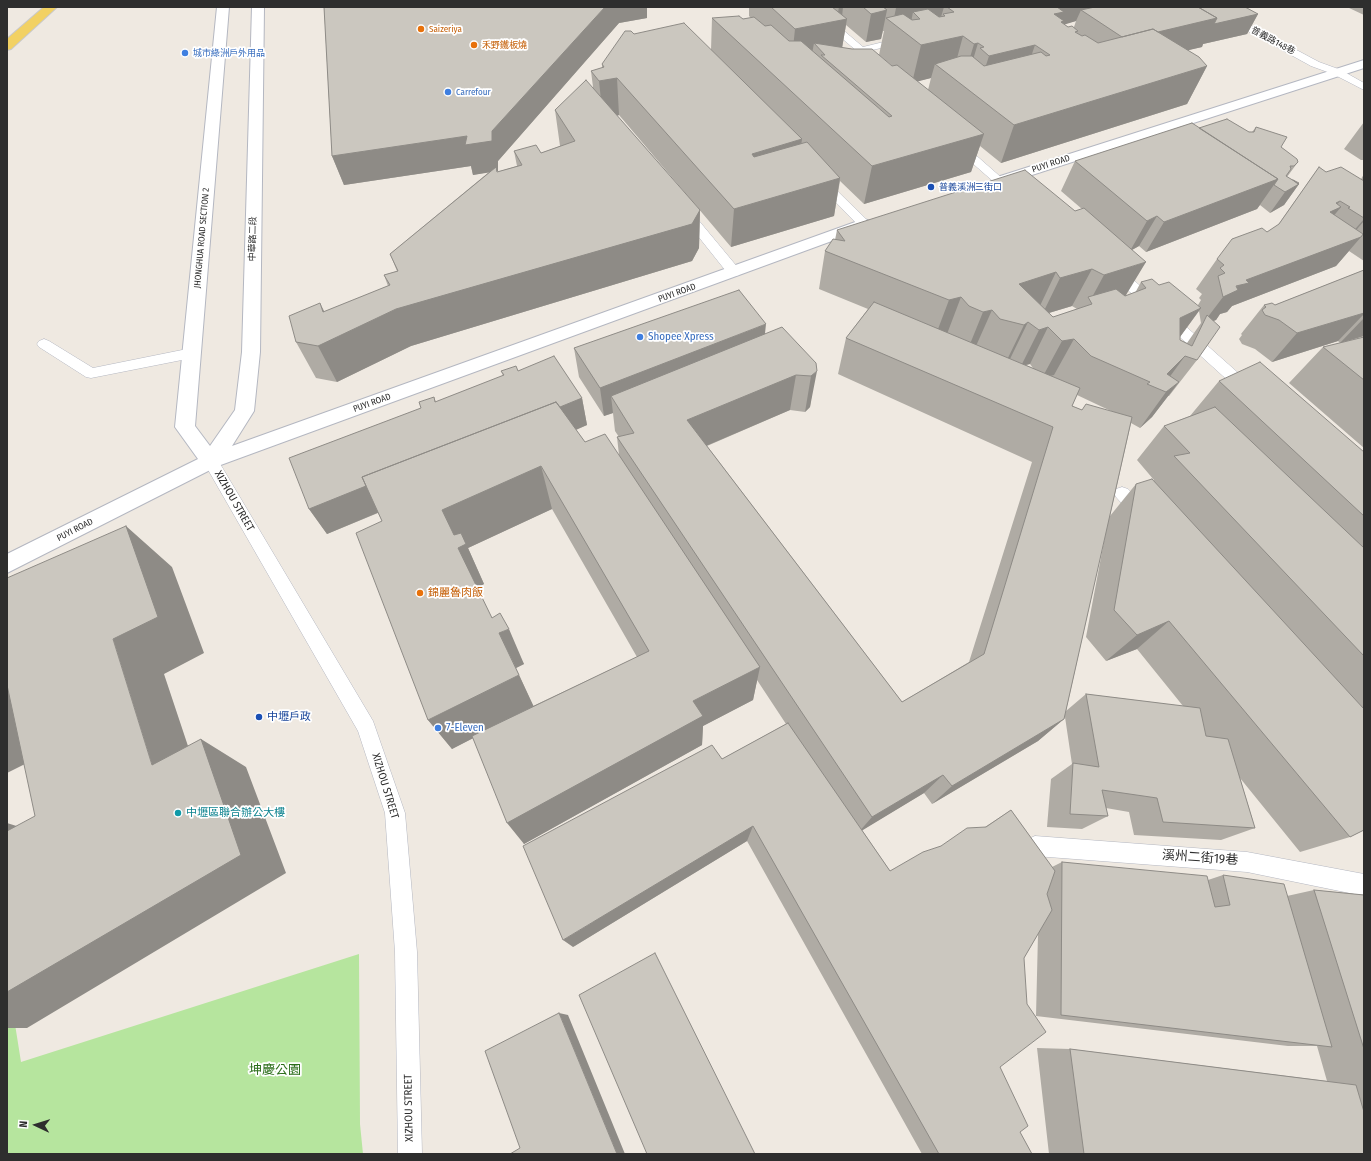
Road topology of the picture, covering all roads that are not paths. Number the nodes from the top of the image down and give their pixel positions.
1 (51, 7) edge
2 (223, 7) edge
3 (258, 7) edge
4 (810, 7) edge
5 (1209, 7) edge
6 (915, 38) edge
7 (7, 46) edge
8 (861, 50) junction
9 (1364, 64) edge
10 (1337, 72) junction
11 (882, 73) edge
12 (1364, 87) edge
13 (951, 139) edge
14 (815, 175) edge
15 (991, 184) junction
16 (1024, 194) edge
17 (679, 205) edge
18 (872, 222) joint
19 (1102, 260) edge
20 (734, 272) junction
21 (44, 344) dead end
22 (192, 353) junction
23 (1262, 402) edge
24 (211, 461) junction
25 (1122, 493) edge
26 (1154, 527) edge
27 (7, 564) edge
28 (1035, 846) edge
29 (1364, 885) edge
30 (410, 1154) edge

1 - 7 main road
2 - 22 street, JHONGHUA ROAD SECTION 2
3 - 24 street, 中華路二段
4 - 8 lane
5 - 10 lane, 普義路148巷
6 - 8 lane
8 - 11 lane
9 - 10 street, PUYI ROAD
10 - 12 lane, 普義路148巷
10 - 15 street, PUYI ROAD
13 - 15 lane
14 - 18 lane
15 - 16 lane
17 - 20 lane
18 - 20 street, PUYI ROAD
19 - 23 lane
20 - 24 street, PUYI ROAD
21 - 22 lane
22 - 24 street, JHONGHUA ROAD SECTION 2
24 - 27 street, PUYI ROAD
24 - 30 lane, XIZHOU STREET
25 - 26 lane
28 - 29 lane, 溪州二街19巷

